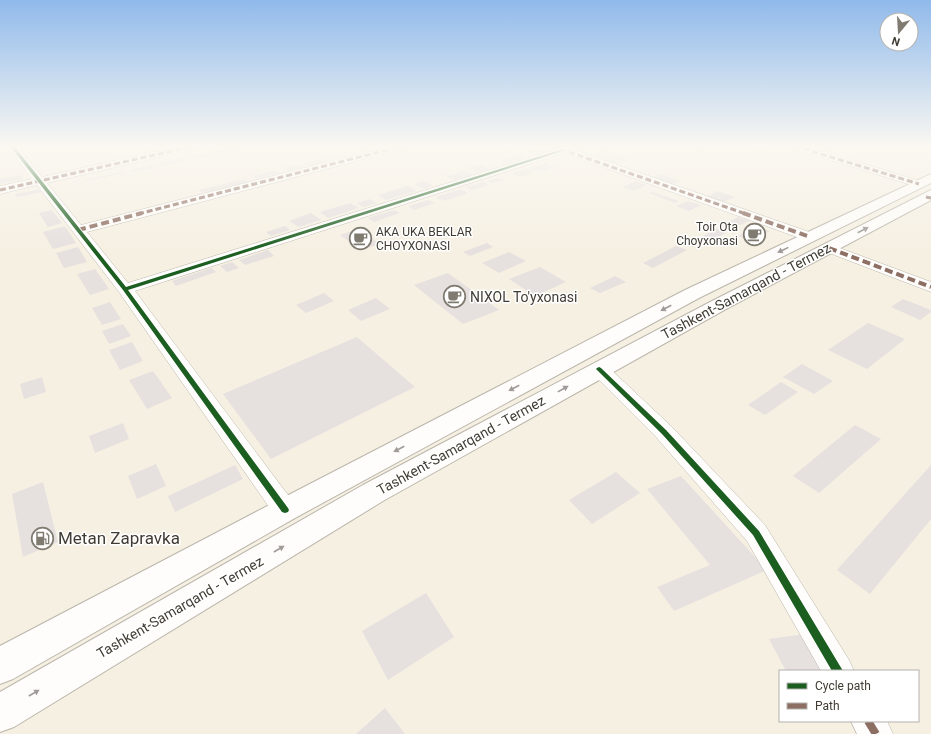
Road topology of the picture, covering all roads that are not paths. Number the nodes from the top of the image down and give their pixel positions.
1 (43, 180) edge
2 (270, 180) edge
3 (459, 180) edge
4 (648, 180) edge
5 (896, 180) edge
6 (40, 181) junction
7 (0, 190) edge
8 (928, 191) edge
9 (78, 230) junction
10 (820, 242) junction
11 (931, 287) edge
12 (125, 289) junction
13 (599, 370) junction
14 (285, 510) junction
15 (0, 666) edge
16 (837, 670) edge
17 (0, 713) edge
18 (869, 722) edge
19 (876, 734) edge

1 - 6 street
2 - 9 street
3 - 12 street
4 - 10 street
5 - 8 street
6 - 7 street
6 - 9 street
8 - 10 highway, Tashkent-Samarqand - Termez
9 - 12 street
10 - 11 street
10 - 13 highway, Tashkent-Samarqand - Termez
10 -> 14 highway, Tashkent-Samarqand - Termez
12 - 14 street
13 - 16 street
17 -> 13 highway, Tashkent-Samarqand - Termez
14 - 15 highway, Tashkent-Samarqand - Termez
18 - 19 street

